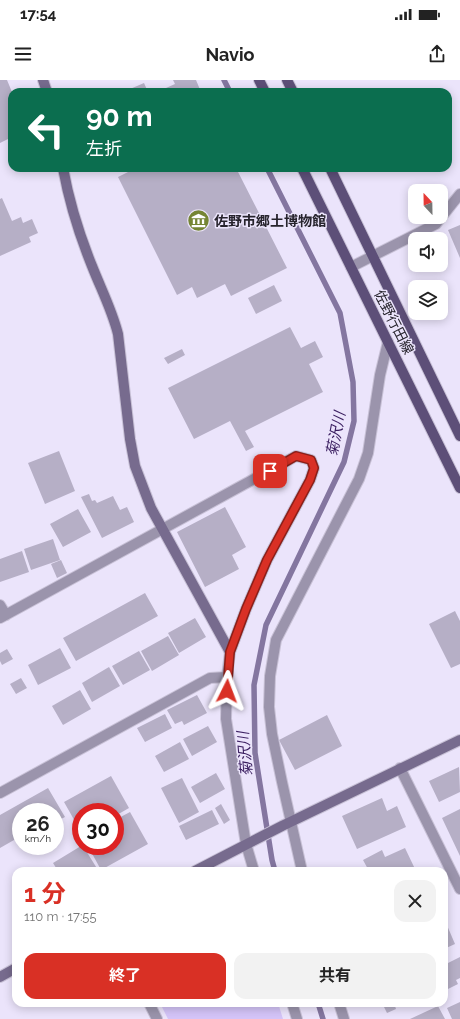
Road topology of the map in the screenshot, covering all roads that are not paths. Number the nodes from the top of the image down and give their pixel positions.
1 (64, 172) edge
2 (304, 172) edge
3 (332, 172) edge
4 (460, 194) edge
5 (373, 256) junction
6 (351, 267) junction
7 (388, 342) junction
8 (460, 436) edge
9 (460, 488) edge
10 (162, 529) junction
11 (0, 605) edge
12 (3, 616) edge
13 (230, 652) junction
14 (227, 677) junction
15 (460, 740) edge
16 (400, 768) junction
17 (0, 793) edge
18 (287, 824) junction
19 (251, 842) junction
20 (203, 867) edge
21 (254, 867) edge
22 (301, 867) edge
23 (460, 890) edge
24 (12, 970) edge
25 (0, 977) edge
26 (151, 1007) edge
27 (293, 1007) edge
28 (340, 1007) edge
29 (157, 1019) edge
30 (297, 1019) edge
31 (344, 1019) edge

1 - 10 street
2 - 6 main road, 佐野行田線
3 - 5 main road, 佐野行田線
4 - 5 street
5 - 6 street
5 - 8 main road, 佐野行田線
6 - 7 main road, 佐野行田線
7 - 9 main road, 佐野行田線
7 - 18 street
10 - 12 street
10 - 13 street
10 - 13 street
11 - 12 street
13 - 14 street
14 - 17 street
14 - 19 street
15 - 16 street
16 - 18 street
16 - 23 street
18 - 19 street
18 - 22 street
19 - 20 street
19 - 21 street
24 - 25 street
26 - 29 street
27 - 30 street
28 - 31 street

